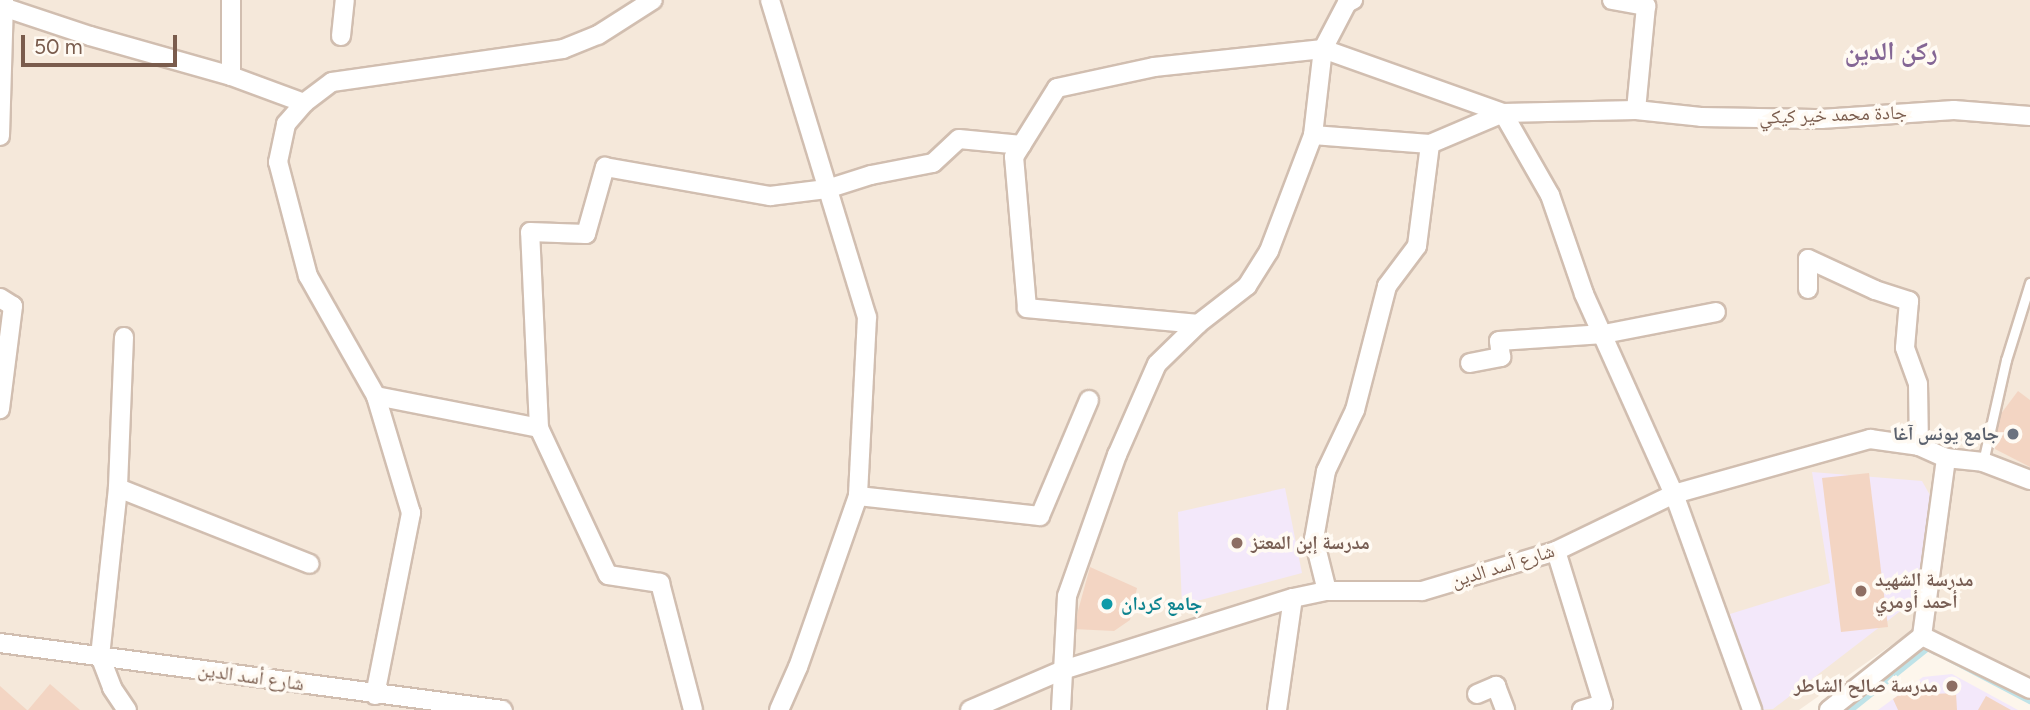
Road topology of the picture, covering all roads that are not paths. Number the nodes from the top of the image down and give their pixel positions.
1 (231, 0) edge
2 (345, 0) edge
3 (653, 0) edge
4 (770, 0) edge
5 (1612, 0) edge
6 (1348, 1) edge
7 (3, 5) edge
8 (341, 36) dead end
9 (1323, 49) junction
10 (231, 76) junction
11 (304, 103) junction
12 (1636, 110) junction
13 (1503, 113) junction
14 (2030, 116) edge
15 (1313, 135) junction
16 (0, 136) edge
17 (1430, 144) junction
18 (1022, 145) junction
19 (827, 189) junction
20 (2030, 283) edge
21 (1808, 289) dead end
22 (0, 298) edge
23 (1716, 312) dead end
24 (1198, 324) junction
25 (1604, 334) junction
26 (124, 337) dead end
27 (1470, 363) dead end
28 (376, 396) junction
29 (1090, 400) dead end
30 (0, 409) edge
31 (539, 428) junction
32 (1919, 446) junction
33 (1946, 458) junction
34 (1983, 462) junction
35 (2030, 480) edge
36 (118, 488) junction
37 (1674, 494) junction
38 (858, 496) junction
39 (1556, 551) junction
40 (310, 564) dead end
41 (1327, 591) junction
42 (1293, 598) junction
43 (1922, 636) junction
44 (0, 643) edge
45 (100, 656) junction
46 (1063, 670) junction
47 (2030, 689) edge
48 (1477, 694) dead end
49 (374, 695) junction
50 (127, 710) edge
51 (503, 710) edge
52 (692, 710) edge
53 (779, 710) edge
54 (970, 710) edge
55 (1061, 710) edge
56 (1277, 710) edge
57 (1506, 710) edge
58 (1582, 710) edge
59 (1752, 710) edge
60 (1829, 710) edge

1 - 10 street
2 - 8 street
3 - 11 street
4 - 19 street
5 - 12 street
6 - 9 street
7 - 10 street
7 - 16 street
9 - 13 street
9 - 15 street
9 - 18 street
10 - 11 street
11 - 28 street
12 - 13 street, جادة محمد خير كيكي
12 - 14 street, جادة محمد خير كيكي
13 - 17 street
13 - 25 street
15 - 17 street
15 - 24 street
17 - 41 street
18 - 19 street
18 - 24 street
19 - 31 street
19 - 38 street
20 - 34 lane
21 - 32 street
22 - 30 street
23 - 25 street
24 - 46 street
25 - 27 street
25 - 37 street
26 - 36 street
28 - 31 street
28 - 49 street
29 - 38 street
31 - 52 street
32 - 33 street, شارع أسد الدين
32 - 37 street, شارع أسد الدين
33 - 34 street, شارع أسد الدين
33 - 43 street
34 - 35 street, شارع أسد الدين
36 - 40 street
36 - 45 street
37 - 39 street, شارع أسد الدين
37 - 59 street
38 - 53 street
39 - 41 street, شارع أسد الدين
39 - 58 street
41 - 42 street, شارع أسد الدين
42 - 46 street, شارع أسد الدين
42 - 56 street
43 - 47 street
43 - 60 street
44 - 45 street, شارع أسد الدين
45 - 49 street, شارع أسد الدين
45 - 50 street
46 - 54 street, شارع أسد الدين
46 - 55 street
48 - 57 street
49 - 51 street, شارع أسد الدين

